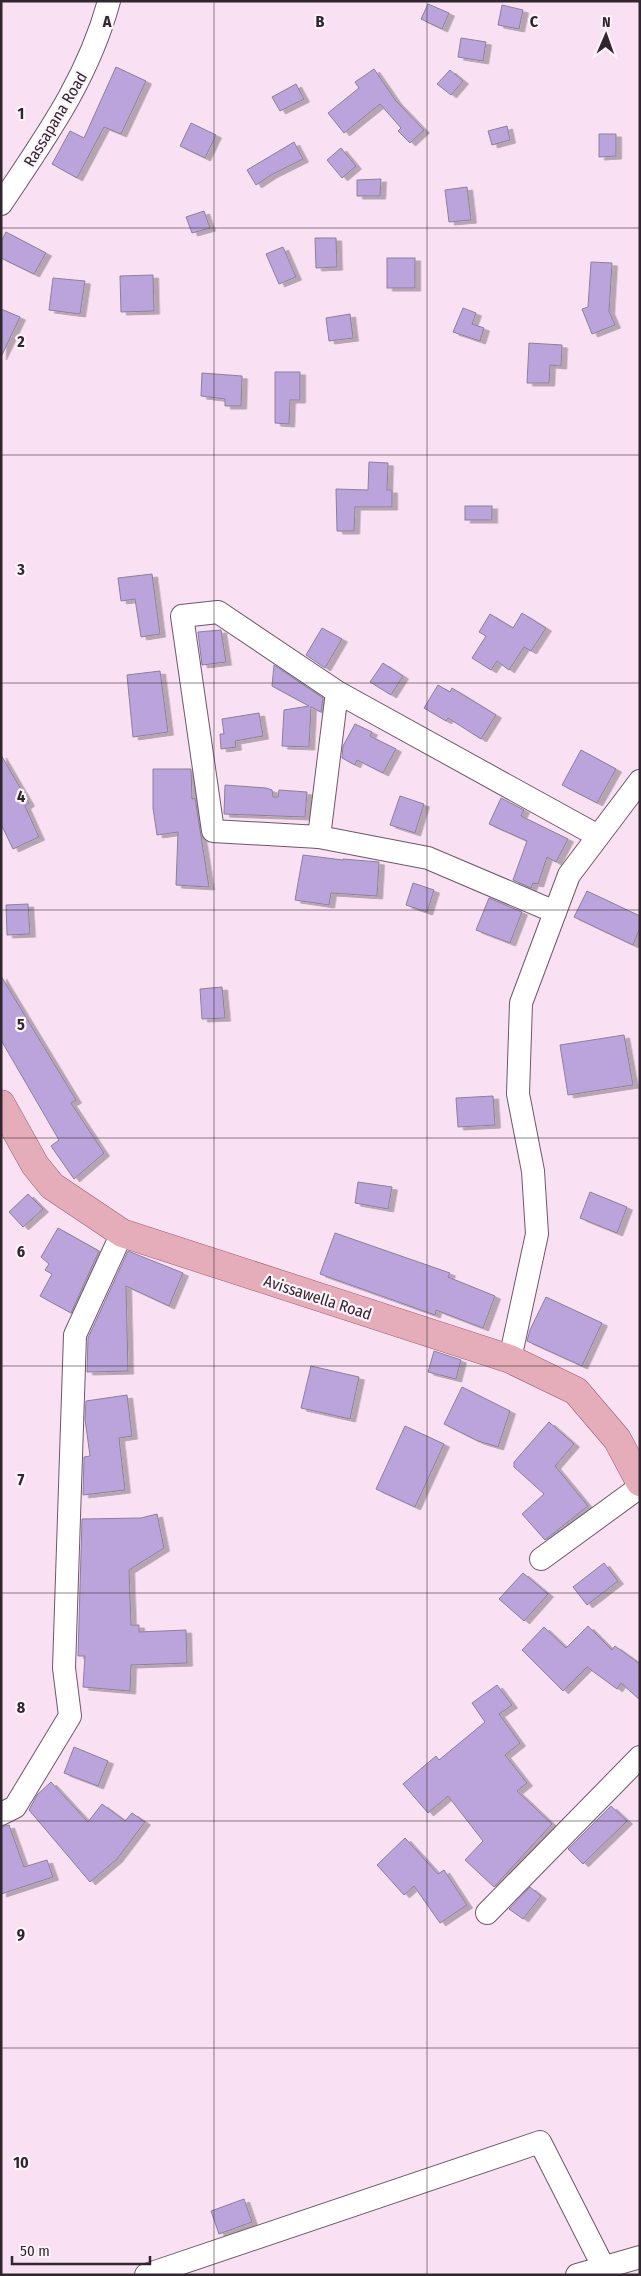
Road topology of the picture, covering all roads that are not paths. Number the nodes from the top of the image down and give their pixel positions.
1 (109, 1) edge
2 (1, 204) edge
3 (337, 692) junction
4 (640, 781) edge
5 (598, 836) junction
6 (319, 837) junction
7 (555, 912) junction
8 (1, 1104) edge
9 (122, 1233) junction
10 (510, 1359) junction
11 (640, 1482) edge
12 (640, 1487) edge
13 (541, 1559) dead end
14 (640, 1757) edge
15 (1, 1814) edge
16 (487, 1913) dead end
17 (640, 2256) edge
18 (603, 2266) junction
19 (146, 2275) edge
20 (577, 2275) edge

1 - 2 street, Rassapana Road
3 - 5 street
3 - 6 street
3 - 6 street
4 - 5 street
5 - 7 street
6 - 7 street
7 - 10 street
8 - 9 main road, Avissawella Road
9 - 10 main road, Avissawella Road
9 - 15 street
10 - 11 main road, Avissawella Road
12 - 13 street
14 - 16 street
17 - 18 street
18 - 19 street
18 - 20 street

